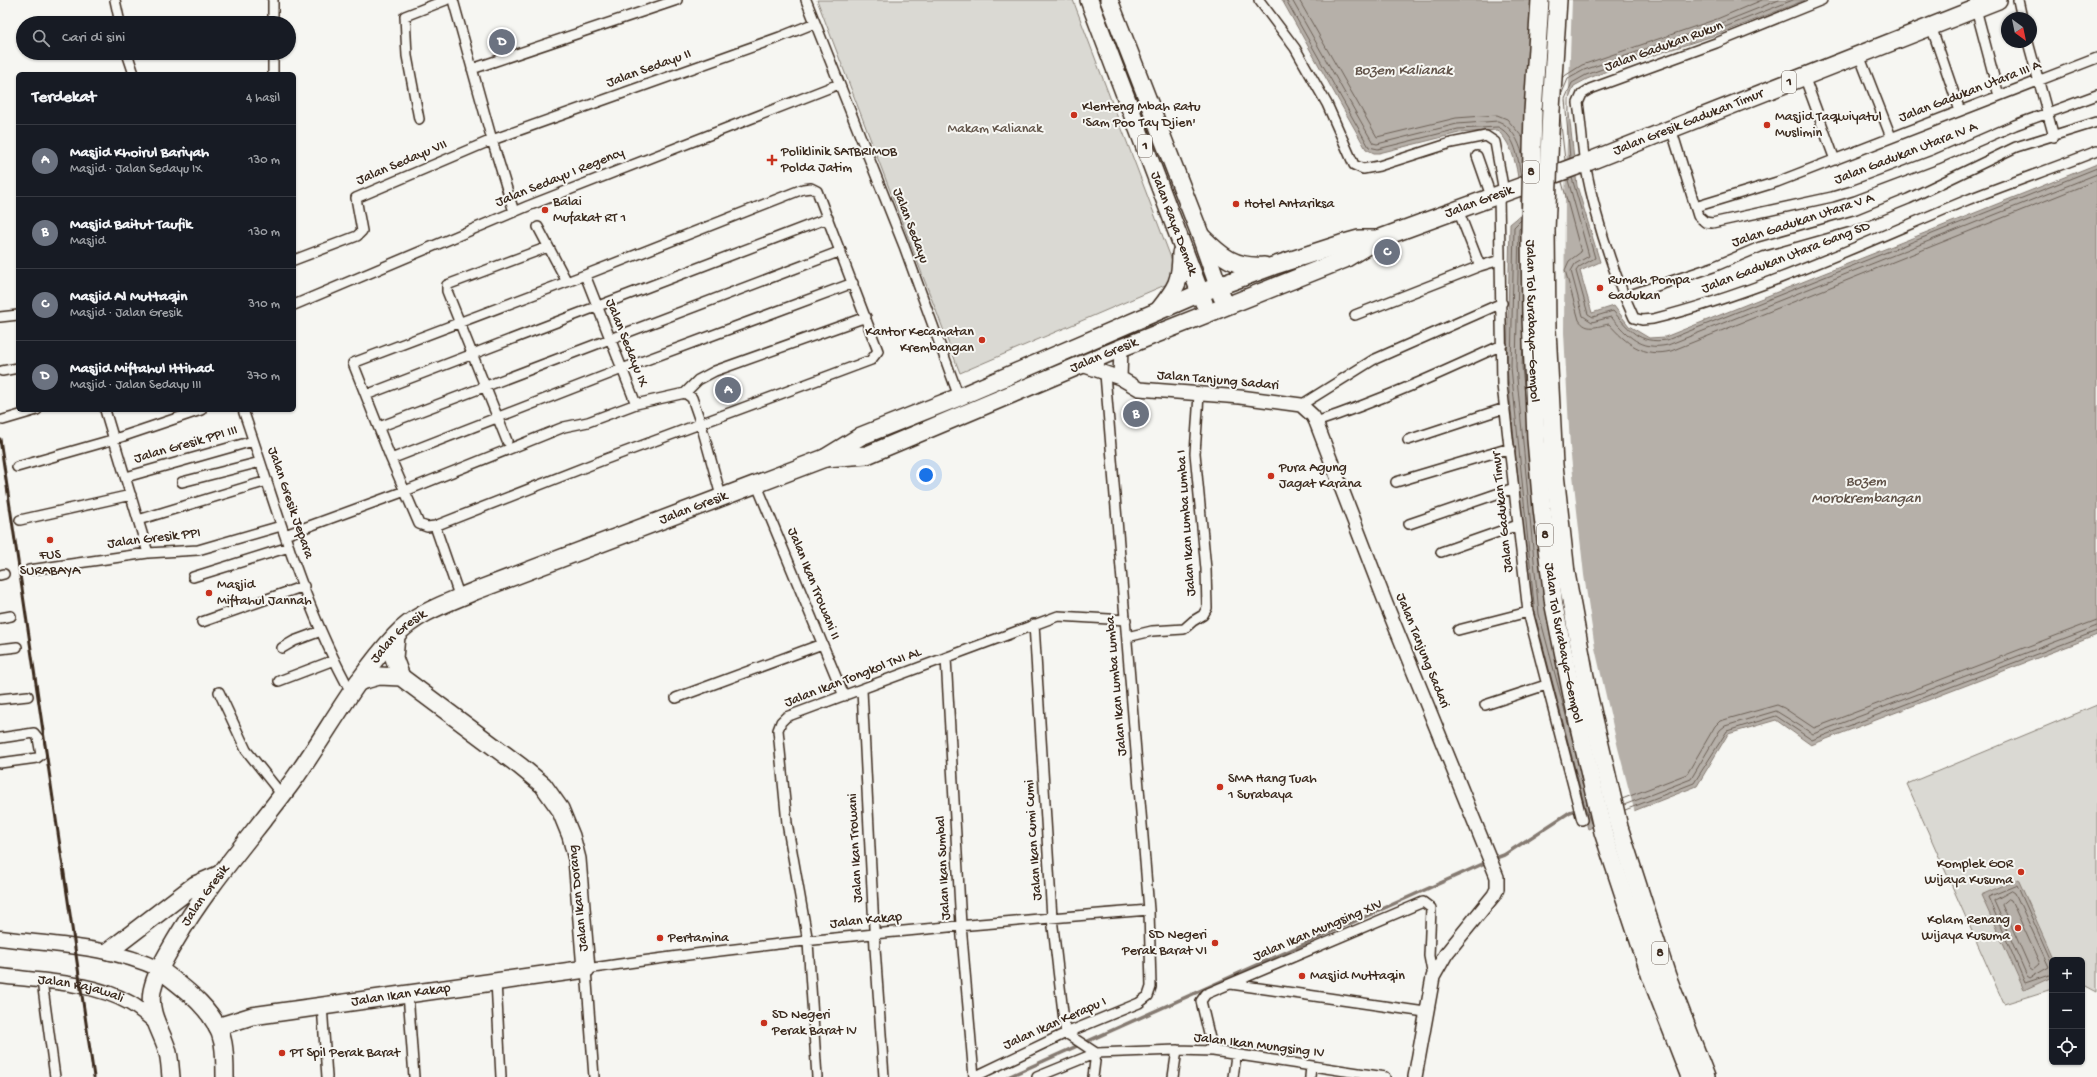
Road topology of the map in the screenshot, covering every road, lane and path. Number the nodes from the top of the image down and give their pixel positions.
1 (115, 0) edge
2 (273, 0) edge
3 (446, 0) edge
4 (454, 0) edge
5 (678, 0) edge
6 (806, 0) edge
7 (1090, 0) edge
8 (1109, 0) edge
9 (1259, 0) edge
10 (1540, 0) edge
11 (1558, 0) edge
12 (1822, 0) edge
13 (1998, 0) edge
14 (2018, 0) edge
15 (1976, 9) junction
16 (2021, 12) edge
17 (118, 16) edge
18 (273, 16) edge
19 (815, 23) junction
20 (1932, 26) junction
21 (2030, 48) edge
22 (1860, 55) junction
23 (2097, 58) edge
24 (129, 60) edge
25 (273, 60) edge
26 (472, 69) junction
27 (133, 72) edge
28 (273, 72) edge
29 (1804, 76) junction
30 (2038, 81) junction
31 (839, 84) junction
32 (2097, 95) edge
33 (1999, 96) junction
34 (1960, 111) junction
35 (2047, 113) junction
36 (419, 119) dead end
37 (2097, 122) edge
38 (1671, 128) junction
39 (1891, 137) junction
40 (2054, 137) junction
41 (492, 140) junction
42 (2097, 152) edge
43 (1477, 156) dead end
44 (1835, 160) junction
45 (1582, 164) junction
46 (1502, 193) junction
47 (1458, 210) junction
48 (514, 212) junction
49 (1696, 212) junction
50 (828, 218) junction
51 (538, 227) dead end
52 (1200, 234) junction
53 (1378, 239) junction
54 (1182, 243) junction
55 (548, 247) junction
56 (841, 251) junction
57 (296, 259) edge
58 (1500, 260) junction
59 (1272, 266) junction
60 (1480, 266) junction
61 (585, 275) junction
62 (567, 282) junction
63 (853, 283) junction
64 (1218, 287) junction
65 (1200, 293) junction
66 (1626, 296) junction
67 (1502, 303) junction
68 (296, 304) edge
69 (596, 306) junction
70 (1225, 307) junction
71 (1158, 311) junction
72 (1207, 313) junction
73 (16, 315) edge
74 (1355, 315) dead end
75 (866, 317) junction
76 (0, 318) edge
77 (460, 323) junction
78 (610, 339) junction
79 (1502, 345) junction
80 (1121, 348) junction
81 (471, 354) junction
82 (1082, 365) junction
83 (16, 368) edge
84 (622, 369) junction
85 (2, 371) dead end
86 (1105, 374) junction
87 (1120, 378) junction
88 (486, 386) junction
89 (685, 393) junction
90 (366, 395) junction
91 (1199, 395) junction
92 (959, 397) junction
93 (636, 404) junction
94 (1301, 405) junction
95 (1505, 408) junction
96 (30, 412) edge
97 (106, 412) edge
98 (195, 412) edge
99 (243, 412) edge
100 (498, 418) junction
101 (3, 420) dead end
102 (1316, 422) junction
103 (702, 424) junction
104 (379, 427) junction
105 (115, 439) junction
106 (1408, 440) dead end
107 (253, 441) junction
108 (507, 441) dead end
109 (1510, 448) junction
110 (825, 458) junction
111 (391, 459) junction
112 (260, 462) junction
113 (17, 467) dead end
114 (126, 477) junction
115 (267, 481) junction
116 (182, 482) dead end
117 (1396, 482) dead end
118 (756, 483) junction
119 (1514, 488) junction
120 (405, 491) junction
121 (131, 496) junction
122 (721, 496) junction
123 (20, 520) dead end
124 (138, 520) junction
125 (1409, 524) dead end
126 (1518, 525) junction
127 (281, 526) junction
128 (434, 526) junction
129 (285, 535) junction
130 (289, 548) junction
131 (1441, 552) dead end
132 (148, 553) junction
133 (29, 570) dead end
134 (193, 578) dead end
135 (304, 586) junction
136 (460, 598) junction
137 (1528, 612) junction
138 (11, 616) dead end
139 (0, 618) edge
140 (1126, 620) junction
141 (202, 622) dead end
142 (1034, 624) junction
143 (1458, 630) dead end
144 (321, 631) junction
145 (396, 636) junction
146 (1127, 637) junction
147 (822, 644) junction
148 (16, 647) dead end
149 (282, 648) dead end
150 (0, 649) edge
151 (946, 658) junction
152 (334, 660) junction
153 (401, 677) junction
154 (279, 681) dead end
155 (1546, 685) junction
156 (355, 687) junction
157 (862, 690) junction
158 (219, 692) dead end
159 (28, 696) dead end
160 (844, 696) junction
161 (676, 698) dead end
162 (0, 699) edge
163 (1485, 705) dead end
164 (0, 738) edge
165 (0, 763) edge
166 (282, 795) junction
167 (1580, 814) dead end
168 (1611, 830) junction
169 (220, 874) junction
170 (1149, 910) junction
171 (1052, 918) junction
172 (961, 925) junction
173 (874, 934) junction
174 (0, 938) edge
175 (808, 942) junction
176 (109, 951) junction
177 (159, 969) junction
178 (586, 969) junction
179 (0, 976) edge
180 (1432, 977) junction
181 (42, 981) junction
182 (496, 981) junction
183 (1229, 984) junction
184 (408, 993) junction
185 (1148, 996) joint
186 (322, 1005) junction
187 (1425, 1012) junction
188 (155, 1022) junction
189 (217, 1027) junction
190 (1066, 1033) junction
191 (1177, 1050) junction
192 (1213, 1051) junction
193 (1096, 1053) junction
194 (1236, 1056) junction
195 (1311, 1066) junction
196 (55, 1077) edge
197 (170, 1077) edge
198 (225, 1077) edge
199 (327, 1077) edge
200 (414, 1077) edge
201 (501, 1077) edge
202 (594, 1077) edge
203 (818, 1077) edge
204 (884, 1077) edge
205 (974, 1077) edge
206 (1037, 1077) edge
207 (1093, 1077) edge
208 (1173, 1077) edge
209 (1233, 1077) edge
210 (1310, 1077) edge
211 (1385, 1077) edge
212 (1415, 1077) edge
213 (1690, 1077) edge
214 (1706, 1077) edge

1 - 17 street
2 - 18 street
3 - 36 street
4 - 26 street
5 - 26 street
6 - 19 street, Jalan Sedayu
7 - 54 highway, Jalan Raya Demak / 1
8 - 52 highway, Jalan Raya Demak / 1
9 - 46 street, Jalan Gadukan Timur
10 - 168 highway, Jalan Tol Surabaya–Gempol / 8, bridge
11 - 168 highway, Jalan Tol Surabaya–Gempol / 8, bridge
12 - 45 street, Jalan Gadukan Rukun
13 - 15 highway, Jalan Gresik Gadukan Timur / 1
14 - 16 street
15 - 20 highway, Jalan Gresik Gadukan Timur / 1
15 - 33 street
19 - 31 street, Jalan Sedayu
19 - 41 street, Jalan Sedayu II
20 - 22 highway, Jalan Gresik Gadukan Timur / 1
20 - 34 street
21 - 30 street
22 - 29 highway, Jalan Gresik Gadukan Timur / 1
22 - 39 street
23 - 30 street, Jalan Gadukan Utara III A
24 - 27 street
25 - 28 street
26 - 41 street
29 - 38 highway, Jalan Gresik Gadukan Timur / 1
29 - 44 street
30 - 33 street, Jalan Gadukan Utara III A
30 - 35 street
31 - 48 street, Jalan Sedayu I Regency
31 - 92 street, Jalan Sedayu
32 - 35 street, Jalan Gadukan Utara IV A
33 - 34 street, Jalan Gadukan Utara III A
34 - 39 street, Jalan Gadukan Utara III A
35 - 40 street
35 - 49 street, Jalan Gadukan Utara IV A
37 - 40 street, Jalan Gadukan Utara V A
38 - 45 highway, Jalan Gresik Gadukan Timur / 1
38 - 49 street
39 - 44 street, Jalan Gadukan Utara III A
40 - 66 street, Jalan Gadukan Utara V A
41 - 48 street
41 - 57 street, Jalan Sedayu VII
42 - 66 street, Jalan Gadukan Utara Gang SD
43 - 46 street, Jalan Gadukan Timur
44 - 49 street, Jalan Gadukan Utara III A
45 - 46 highway, Jalan Gresik / 1, bridge
45 - 66 street, Jalan Gadukan Utara Gang SD
46 - 47 highway, Jalan Gresik / 1
46 - 58 street, Jalan Gadukan Timur
47 - 53 highway, Jalan Gresik / 1
47 - 60 street
48 - 68 street, Jalan Sedayu I Regency
50 - 56 street
50 - 61 street
50 - 69 street
51 - 55 street
52 - 59 highway
52 - 64 highway, Jalan Raya Demak / 1
53 - 59 highway, Jalan Gresik / 1
53 - 70 highway, Jalan Gresik / 1
54 - 65 highway, Jalan Raya Demak / 1
54 - 71 highway
55 - 62 street
55 - 77 street
56 - 63 street
56 - 78 street
58 - 60 street
58 - 67 street, Jalan Gadukan Timur
59 - 64 highway, Jalan Gresik / 1
60 - 74 street
61 - 62 street
61 - 69 street, Jalan Sedayu IX
62 - 77 street
63 - 75 street
63 - 84 street
64 - 65 highway, Jalan Gresik
64 - 70 highway, Jalan Raya Demak
65 - 71 highway, Jalan Gresik
65 - 72 highway, Jalan Raya Demak / 1
67 - 79 street, Jalan Gadukan Timur
67 - 94 street
69 - 78 street, Jalan Sedayu IX
69 - 81 street
70 - 72 highway, Jalan Gresik / 1
71 - 92 highway, Jalan Gresik
72 - 80 highway, Jalan Gresik
73 - 76 street
75 - 89 street
75 - 103 street
77 - 81 street
77 - 90 street
78 - 84 street, Jalan Sedayu IX
78 - 88 street
79 - 95 street, Jalan Gadukan Timur
79 - 102 street
80 - 82 highway, Jalan Gresik
80 - 87 street
81 - 88 street
81 - 90 street
82 - 86 street, Jalan Tanjung Sadari
82 - 110 highway, Jalan Gresik
83 - 85 street
84 - 93 street, Jalan Sedayu IX
84 - 100 street
86 - 87 street, Jalan Tanjung Sadari
86 - 140 street, Jalan Ikan Lumba Lumba
87 - 91 street, Jalan Tanjung Sadari
88 - 100 street
88 - 104 street
89 - 93 street, Jalan Sedayu IX
89 - 103 street
90 - 104 street
91 - 94 street, Jalan Tanjung Sadari
91 - 146 street, Jalan Ikan Lumba Lumba I
92 - 110 highway, Jalan Gresik
93 - 120 street
94 - 102 street, Jalan Tanjung Sadari
95 - 106 street
95 - 109 street, Jalan Gadukan Timur
96 - 101 street
97 - 105 street
98 - 105 street
99 - 107 street, Jalan Gresik Jepara
100 - 108 street
100 - 111 street
102 - 180 street, Jalan Tanjung Sadari
103 - 122 street
103 - 128 street
104 - 111 street
105 - 113 street
105 - 114 street
107 - 112 street, Jalan Gresik Jepara
107 - 114 street, Jalan Gresik PPI III
109 - 117 street
109 - 119 street, Jalan Gadukan Timur
110 - 118 highway, Jalan Gresik
111 - 120 street
112 - 115 street, Jalan Gresik Jepara
112 - 116 street
114 - 121 street
115 - 124 street
115 - 127 street, Jalan Gresik Jepara
118 - 122 highway, Jalan Gresik
118 - 147 street, Jalan Ikan Trowani II
119 - 125 street
119 - 126 street, Jalan Gadukan Timur
120 - 128 street
120 - 129 street
121 - 123 street
121 - 124 street
122 - 136 highway, Jalan Gresik
124 - 132 street
126 - 131 street
126 - 137 street, Jalan Gadukan Timur
127 - 129 street, Jalan Gresik Jepara
127 - 132 street, Jalan Gresik PPI
128 - 136 street
129 - 130 street, Jalan Gresik Jepara
130 - 134 street
130 - 135 street, Jalan Gresik Jepara
132 - 133 street, Jalan Gresik PPI
135 - 141 street
135 - 144 street, Jalan Gresik Jepara
136 - 145 highway, Jalan Gresik
137 - 143 street
137 - 155 street, Jalan Gadukan Timur
138 - 139 street
140 - 142 street, Jalan Ikan Tongkol TNI AL
140 - 146 street, Jalan Ikan Lumba Lumba
142 - 151 street, Jalan Ikan Tongkol TNI AL
142 - 171 street, Jalan Ikan Cumi Cumi
144 - 149 street
144 - 152 street, Jalan Gresik Jepara
145 - 153 highway
145 - 156 highway, Jalan Gresik
146 - 170 street, Jalan Ikan Lumba Lumba
147 - 160 street, Jalan Ikan Trowani II
147 - 161 street
148 - 150 street
151 - 157 street, Jalan Ikan Tongkol TNI AL
151 - 172 street, Jalan Ikan Sumbal
152 - 154 street
152 - 156 street, Jalan Gresik Jepara
153 - 156 highway
153 - 178 highway, Jalan Ikan Dorang
155 - 163 street
155 - 167 street, Jalan Gadukan Timur
156 - 166 highway, Jalan Gresik
157 - 160 street, Jalan Ikan Tongkol TNI AL
157 - 173 street, Jalan Ikan Trowani
158 - 166 street
159 - 162 street
160 - 175 street, Jalan Ikan Tongkol TNI AL
164 - 165 street
166 - 169 highway, Jalan Gresik
168 - 213 highway, Jalan Tol Surabaya–Gempol / 8
168 - 214 highway, Jalan Tol Surabaya–Gempol / 8
169 - 176 highway
169 - 177 highway, Jalan Gresik
170 - 171 street, Jalan Kakap
170 - 185 street, Jalan Ikan Lumba Lumba
171 - 172 street, Jalan Kakap
171 - 190 street, Jalan Ikan Cumi Cumi
172 - 173 street, Jalan Kakap
172 - 205 street, Jalan Ikan Sumbal
173 - 175 street, Jalan Kakap
173 - 204 street, Jalan Ikan Trowani
174 - 176 main road
175 - 178 street, Jalan Kakap
175 - 203 street, Jalan Ikan Tongkol TNI AL
176 - 177 main road
177 - 188 highway, Jalan Gresik
177 - 189 highway
178 - 182 highway, Jalan Ikan Kakap
178 - 202 street, Jalan Ikan Dorang
179 - 181 main road, Jalan Rajawali
180 - 183 street, Jalan Ikan Mungsing XIV
180 - 187 street, Jalan Tanjung Sadari
181 - 188 main road, Jalan Rajawali
181 - 196 street
182 - 184 highway, Jalan Ikan Kakap
182 - 201 street
183 - 187 street
183 - 192 street, Jalan Ikan Mungsing XIV
184 - 186 highway, Jalan Ikan Kakap
184 - 200 street
185 - 190 street, Jalan Ikan Kerapu I
186 - 189 highway, Jalan Ikan Kakap
186 - 199 street
187 - 212 street, Jalan Tanjung Sadari
188 - 197 highway, Jalan Gresik
189 - 198 highway
190 - 193 street
190 - 205 street, Jalan Ikan Kerapu I
191 - 192 street, Jalan Ikan Mungsing IV
191 - 193 street, Jalan Ikan Mungsing IV
191 - 208 street
192 - 194 street, Jalan Ikan Mungsing IV
193 - 206 street, Jalan Ikan Mungsing IV
193 - 207 street
194 - 195 street, Jalan Ikan Mungsing IV
194 - 209 street
195 - 210 street
195 - 211 street, Jalan Ikan Mungsing IV

